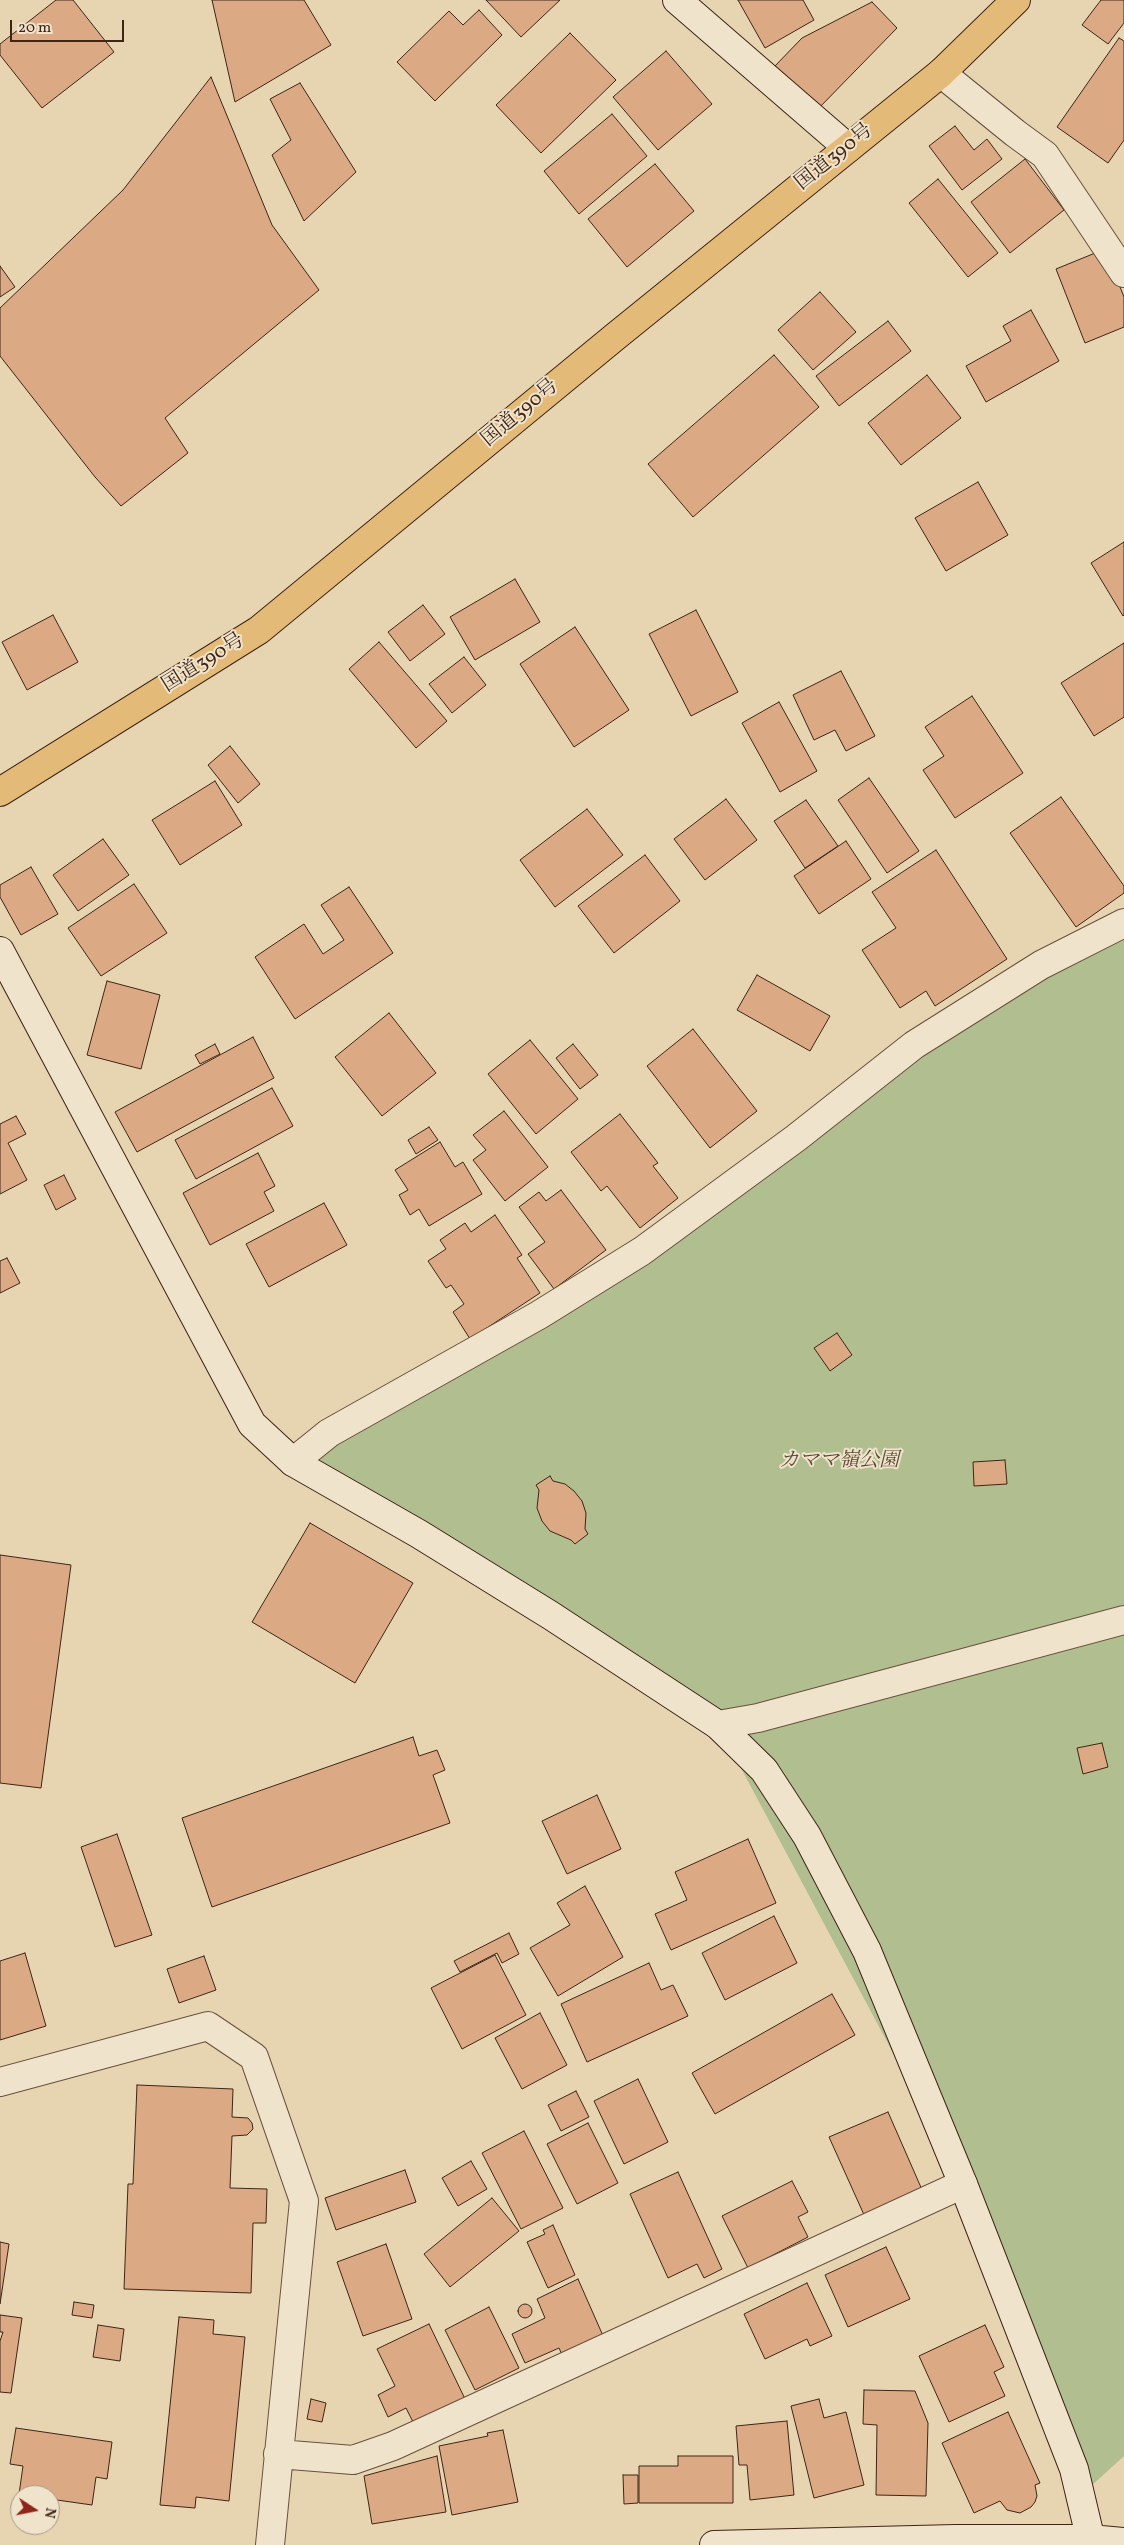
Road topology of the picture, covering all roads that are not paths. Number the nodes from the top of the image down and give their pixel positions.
1 (677, 0) edge
2 (1016, 0) edge
3 (941, 73) junction
4 (848, 148) junction
5 (1124, 273) edge
6 (0, 792) edge
7 (1124, 923) edge
8 (0, 952) edge
9 (293, 1462) junction
10 (1124, 1620) edge
11 (718, 1725) junction
12 (0, 2082) edge
13 (963, 2184) junction
14 (278, 2454) junction
15 (1091, 2542) edge
16 (1124, 2542) edge
17 (270, 2545) edge
18 (714, 2545) edge

1 - 4 street
2 - 3 highway, 国道390号
3 - 4 highway, 国道390号
3 - 5 street
4 - 6 highway, 国道390号
7 - 9 street
8 - 9 street
9 - 11 street
10 - 11 street
11 - 13 street
12 - 14 street
13 - 14 street
13 - 15 street
14 - 17 street
15 - 16 street
15 - 18 street

